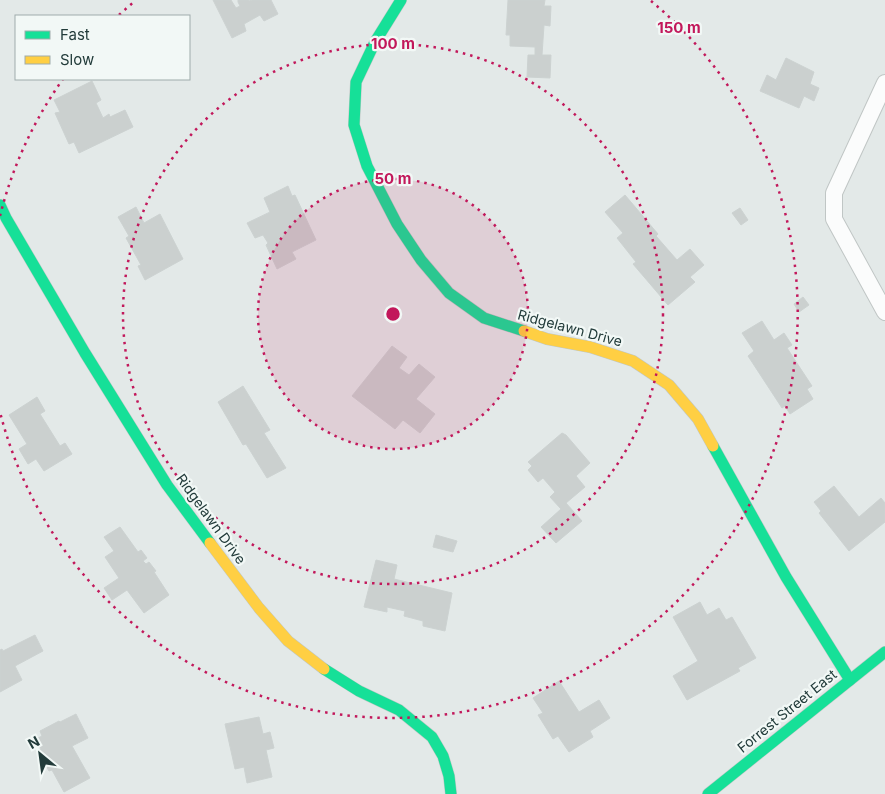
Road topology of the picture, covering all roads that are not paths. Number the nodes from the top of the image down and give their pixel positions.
1 (401, 0) edge
2 (885, 84) edge
3 (0, 206) edge
4 (885, 312) edge
5 (885, 652) edge
6 (850, 680) junction
7 (451, 794) edge
8 (708, 794) edge

1 - 6 street, Ridgelawn Drive
2 - 4 street
3 - 7 street, Ridgelawn Drive
5 - 6 street, Forrest Street East
6 - 8 street, Forrest Street East

